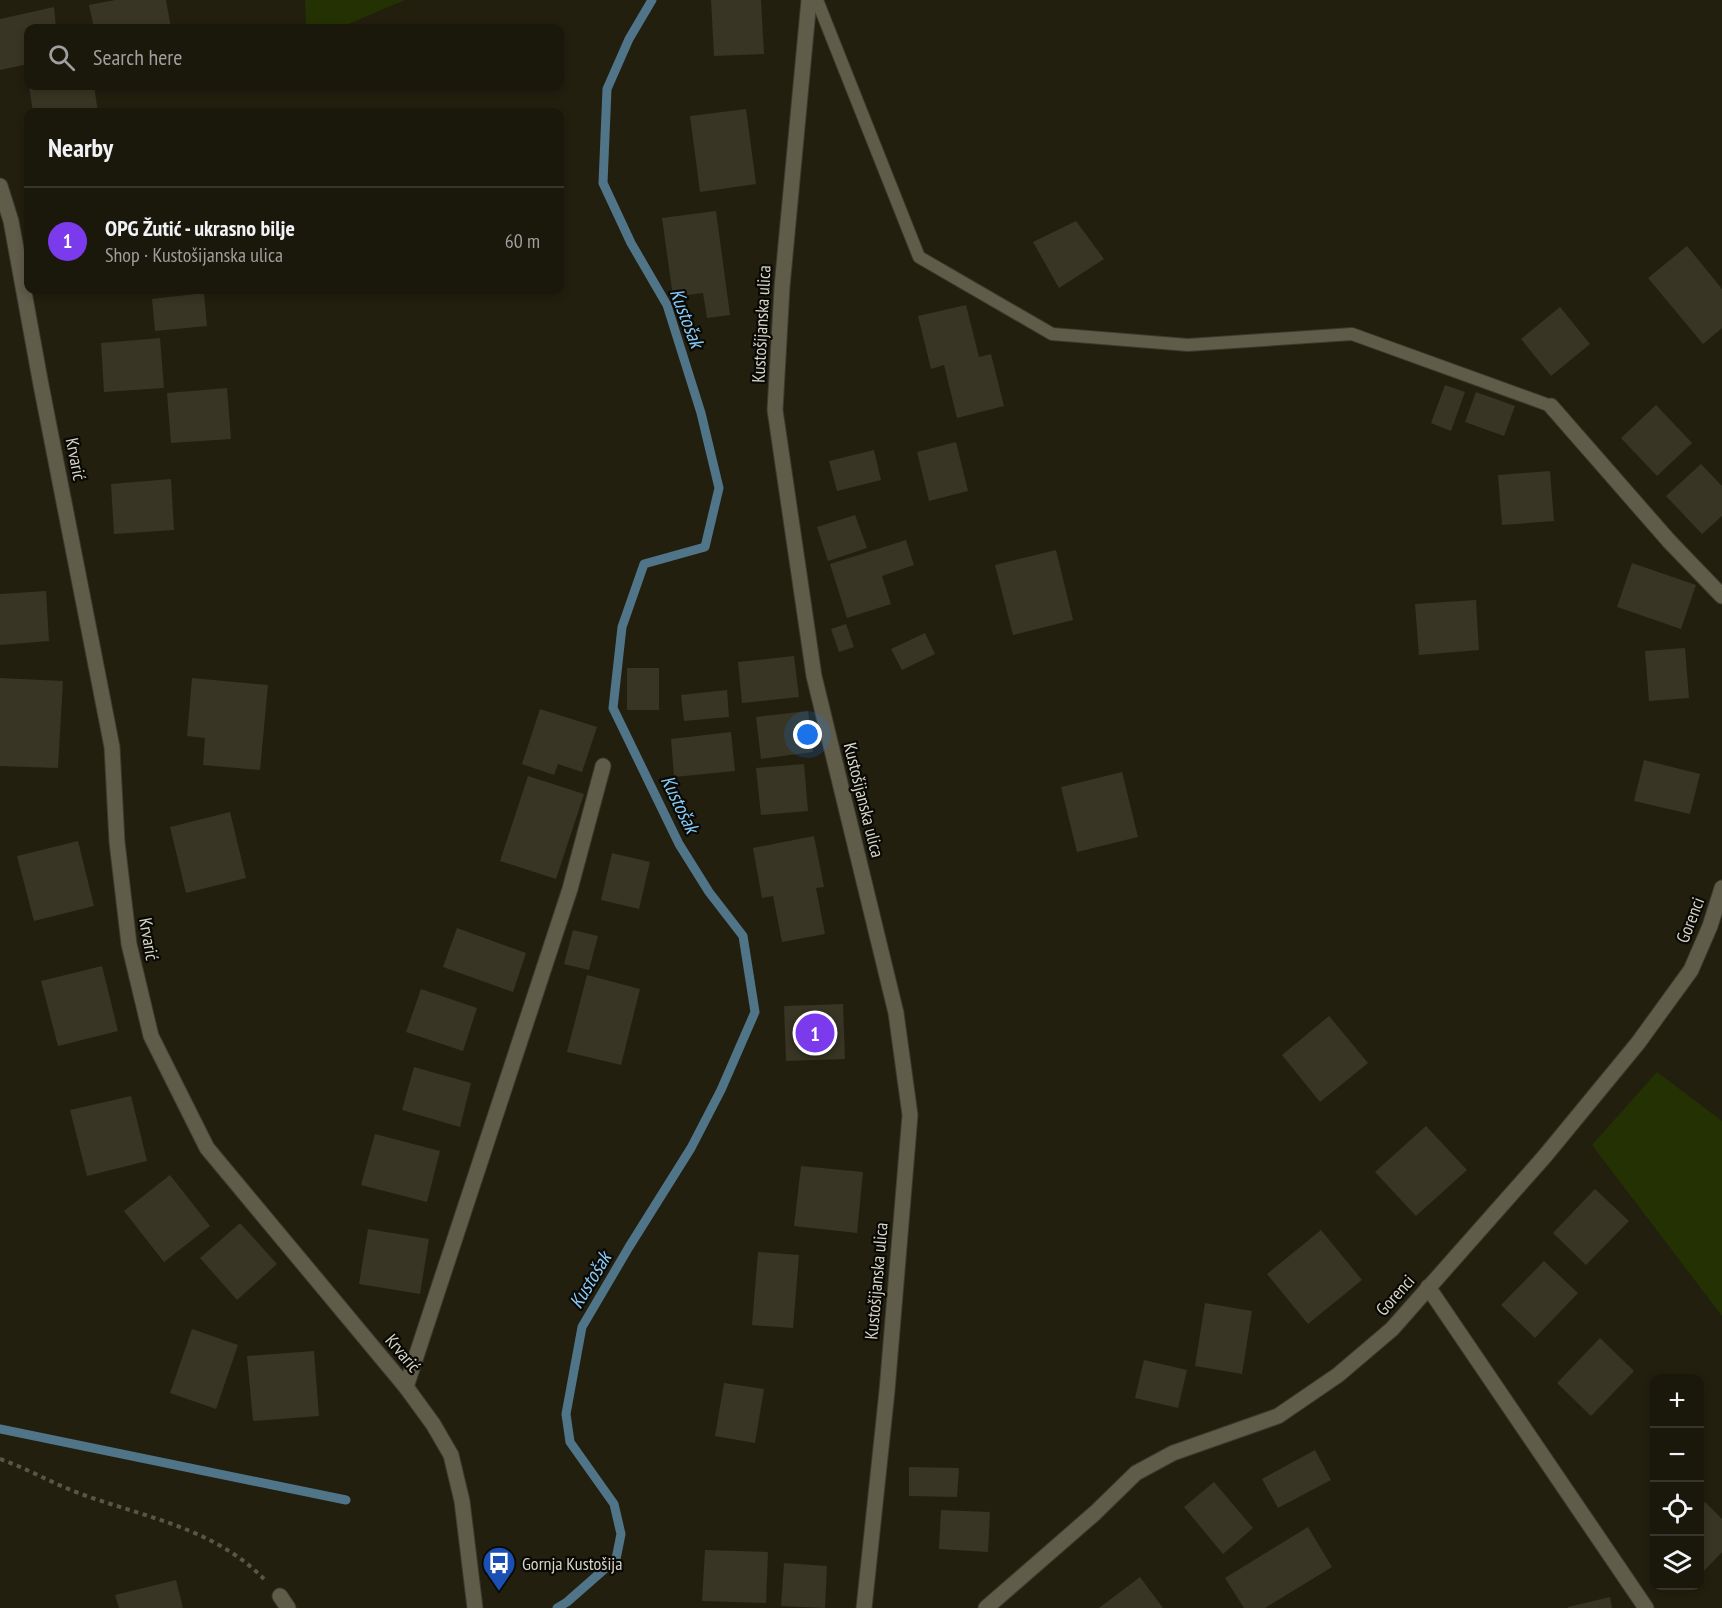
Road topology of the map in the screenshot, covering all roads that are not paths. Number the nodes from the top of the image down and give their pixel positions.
1 (809, 0) edge
2 (817, 0) edge
3 (0, 186) edge
4 (24, 292) edge
5 (24, 294) edge
6 (1551, 406) joint
7 (1722, 596) edge
8 (603, 766) dead end
9 (1722, 888) edge
10 (1428, 1287) junction
11 (406, 1387) junction
12 (475, 1608) edge
13 (864, 1608) edge
14 (986, 1608) edge
15 (1646, 1608) edge

1 - 13 street, Kustošijanska ulica
2 - 6 lane
3 - 4 street, Krvarić
5 - 11 street, Krvarić
6 - 7 street
8 - 11 street
9 - 10 street, Gorenci
10 - 14 street, Gorenci
10 - 15 street
11 - 12 street, Krvarić

